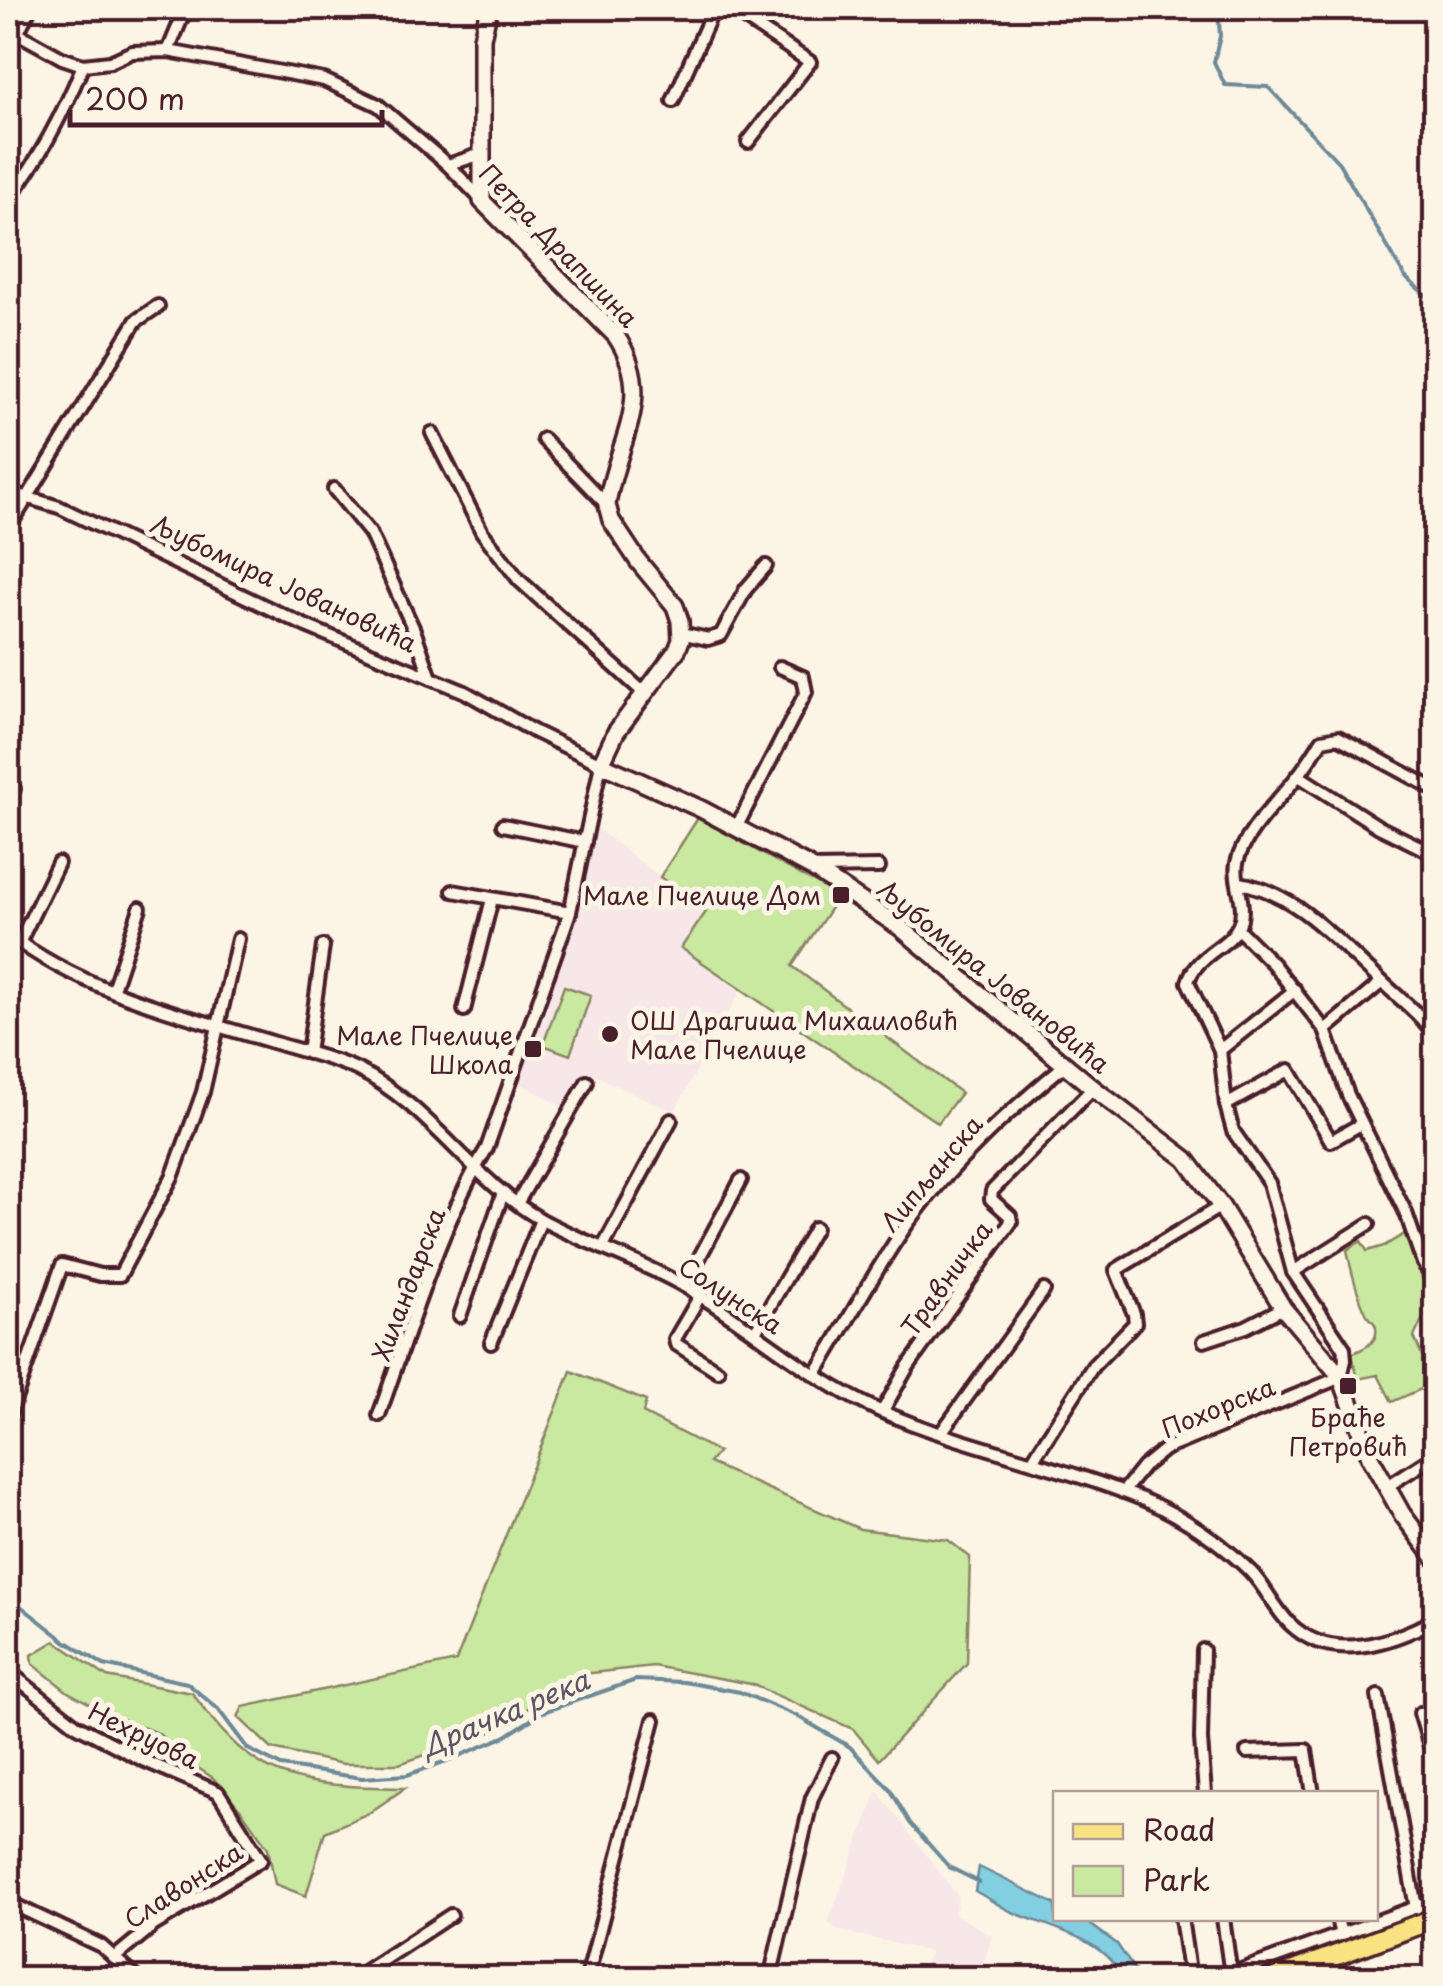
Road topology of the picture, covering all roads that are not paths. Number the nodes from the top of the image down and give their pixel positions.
1 (30, 8) edge
2 (186, 8) edge
3 (489, 8) edge
4 (714, 8) edge
5 (729, 8) edge
6 (12, 31) edge
7 (168, 51) junction
8 (83, 65) junction
9 (674, 101) dead end
10 (748, 142) dead end
11 (481, 154) junction
12 (448, 165) junction
13 (8, 200) edge
14 (482, 201) junction
15 (158, 306) dead end
16 (432, 433) dead end
17 (544, 439) dead end
18 (334, 489) dead end
19 (8, 492) edge
20 (28, 498) junction
21 (607, 504) junction
22 (8, 528) edge
23 (766, 566) dead end
24 (681, 633) junction
25 (780, 667) dead end
26 (431, 678) junction
27 (644, 693) junction
28 (601, 764) junction
29 (1299, 776) junction
30 (1436, 790) edge
31 (503, 825) dead end
32 (736, 828) junction
33 (584, 842) junction
34 (1436, 855) edge
35 (58, 863) dead end
36 (851, 867) junction
37 (879, 867) dead end
38 (812, 868) junction
39 (1240, 883) junction
40 (454, 891) dead end
41 (849, 893) junction
42 (492, 899) junction
43 (140, 908) dead end
44 (570, 912) junction
45 (1238, 929) junction
46 (8, 934) edge
47 (238, 939) dead end
48 (19, 943) junction
49 (322, 946) dead end
50 (1382, 982) junction
51 (113, 989) junction
52 (1295, 990) junction
53 (1436, 1007) edge
54 (464, 1010) dead end
55 (1421, 1016) junction
56 (220, 1026) junction
57 (1325, 1030) junction
58 (1436, 1036) edge
59 (1220, 1050) junction
60 (308, 1053) junction
61 (1066, 1064) junction
62 (587, 1082) dead end
63 (1092, 1088) junction
64 (1226, 1104) junction
65 (670, 1120) dead end
66 (1361, 1124) junction
67 (475, 1168) junction
68 (742, 1180) dead end
69 (503, 1193) junction
70 (518, 1202) junction
71 (1220, 1206) junction
72 (541, 1220) junction
73 (1369, 1224) dead end
74 (815, 1228) dead end
75 (603, 1246) junction
76 (1293, 1272) junction
77 (1436, 1282) edge
78 (684, 1286) junction
79 (1044, 1290) dead end
80 (700, 1296) junction
81 (1283, 1308) junction
82 (460, 1316) dead end
83 (754, 1332) junction
84 (1204, 1341) dead end
85 (491, 1343) dead end
86 (718, 1372) dead end
87 (814, 1375) junction
88 (1341, 1377) junction
89 (882, 1412) junction
90 (380, 1415) dead end
91 (8, 1419) edge
92 (941, 1433) junction
93 (1436, 1455) edge
94 (1032, 1461) junction
95 (1386, 1487) junction
96 (1123, 1492) junction
97 (1430, 1539) edge
98 (1436, 1559) edge
99 (1436, 1619) edge
100 (1203, 1650) dead end
101 (8, 1671) edge
102 (1378, 1696) dead end
103 (1420, 1713) dead end
104 (654, 1720) dead end
105 (1247, 1752) dead end
106 (832, 1758) dead end
107 (1436, 1766) edge
108 (1205, 1791) edge
109 (1313, 1791) edge
110 (218, 1792) joint
111 (1436, 1900) edge
112 (8, 1902) edge
113 (1416, 1908) junction
114 (451, 1916) dead end
115 (1436, 1918) edge
116 (1181, 1921) edge
117 (1223, 1921) edge
118 (1338, 1921) edge
119 (1341, 1936) junction
120 (114, 1958) junction
121 (1232, 1974) junction
122 (136, 1978) edge
123 (355, 1978) edge
124 (586, 1978) edge
125 (770, 1978) edge
126 (1190, 1978) edge
127 (1219, 1978) edge
128 (1275, 1978) edge

1 - 6 street
2 - 7 street
3 - 11 street
4 - 9 street
5 - 10 street
6 - 8 street
7 - 8 street, Петра Драпшина
7 - 12 street, Петра Драпшина
8 - 13 street
11 - 12 street
11 - 14 street
12 - 14 street, Петра Драпшина
14 - 21 street, Петра Драпшина
15 - 20 street
16 - 27 street
17 - 21 street
18 - 26 street
19 - 20 street, Љубомира Јовановића
20 - 22 street
20 - 26 street, Љубомира Јовановића
21 - 24 street
23 - 24 street
24 - 27 street
25 - 32 street
26 - 28 street, Љубомира Јовановића
27 - 28 street
28 - 32 street, Љубомира Јовановића
28 - 33 street
29 - 30 street
29 - 34 street
29 - 39 street
31 - 33 street
32 - 38 street, Љубомира Јовановића
33 - 44 street
35 - 48 street
36 - 37 street
36 - 38 street
36 - 41 street
38 - 41 street, Љубомира Јовановића
39 - 45 street
39 - 50 street
40 - 42 street
41 - 61 street, Љубомира Јовановића
42 - 44 street
42 - 54 street
43 - 51 street
44 - 67 street
45 - 52 street
45 - 59 street
46 - 48 street, Солунска
47 - 56 street
48 - 51 street, Солунска
49 - 60 street
50 - 55 street
50 - 57 street
51 - 56 street, Солунска
52 - 57 street
52 - 59 street
53 - 55 street
55 - 58 street
56 - 60 street, Солунска
56 - 91 street
57 - 66 street
59 - 64 street
60 - 67 street, Солунска
61 - 63 street, Љубомира Јовановића
61 - 87 street, Липљанска
62 - 70 street
63 - 71 street, Љубомира Јовановића
63 - 89 street, Травничка
64 - 66 street
64 - 76 street
65 - 75 street
66 - 77 street
67 - 69 street, Солунска
67 - 90 street, Хиландарска
68 - 78 street
69 - 70 street, Солунска
69 - 82 street
70 - 72 street, Солунска
71 - 81 street, Љубомира Јовановића
71 - 94 street
72 - 75 street, Солунска
72 - 85 street
73 - 76 street
74 - 83 street
75 - 78 street, Солунска
76 - 88 street
78 - 80 street, Солунска
79 - 92 street
80 - 83 street, Солунска
80 - 86 street
81 - 84 street
81 - 88 street, Љубомира Јовановића
83 - 87 street, Солунска
87 - 89 street, Солунска
88 - 95 street, Љубомира Јовановића
88 - 96 street, Похорска
89 - 92 street, Солунска
92 - 94 street, Солунска
93 - 95 street
94 - 96 street, Солунска
95 - 97 street, Љубомира Јовановића
96 - 99 street, Солунска
97 - 98 street, Љубомира Јовановића
100 - 108 street
101 - 110 street, Нехруова
102 - 113 street
103 - 107 street
104 - 124 street
105 - 109 street
106 - 125 street
110 - 120 street, Славонска
111 - 113 street
112 - 120 street
113 - 119 street
114 - 123 street
115 - 128 main road
116 - 126 street
117 - 121 street
118 - 119 street
119 - 121 street
120 - 122 street
121 - 127 street

